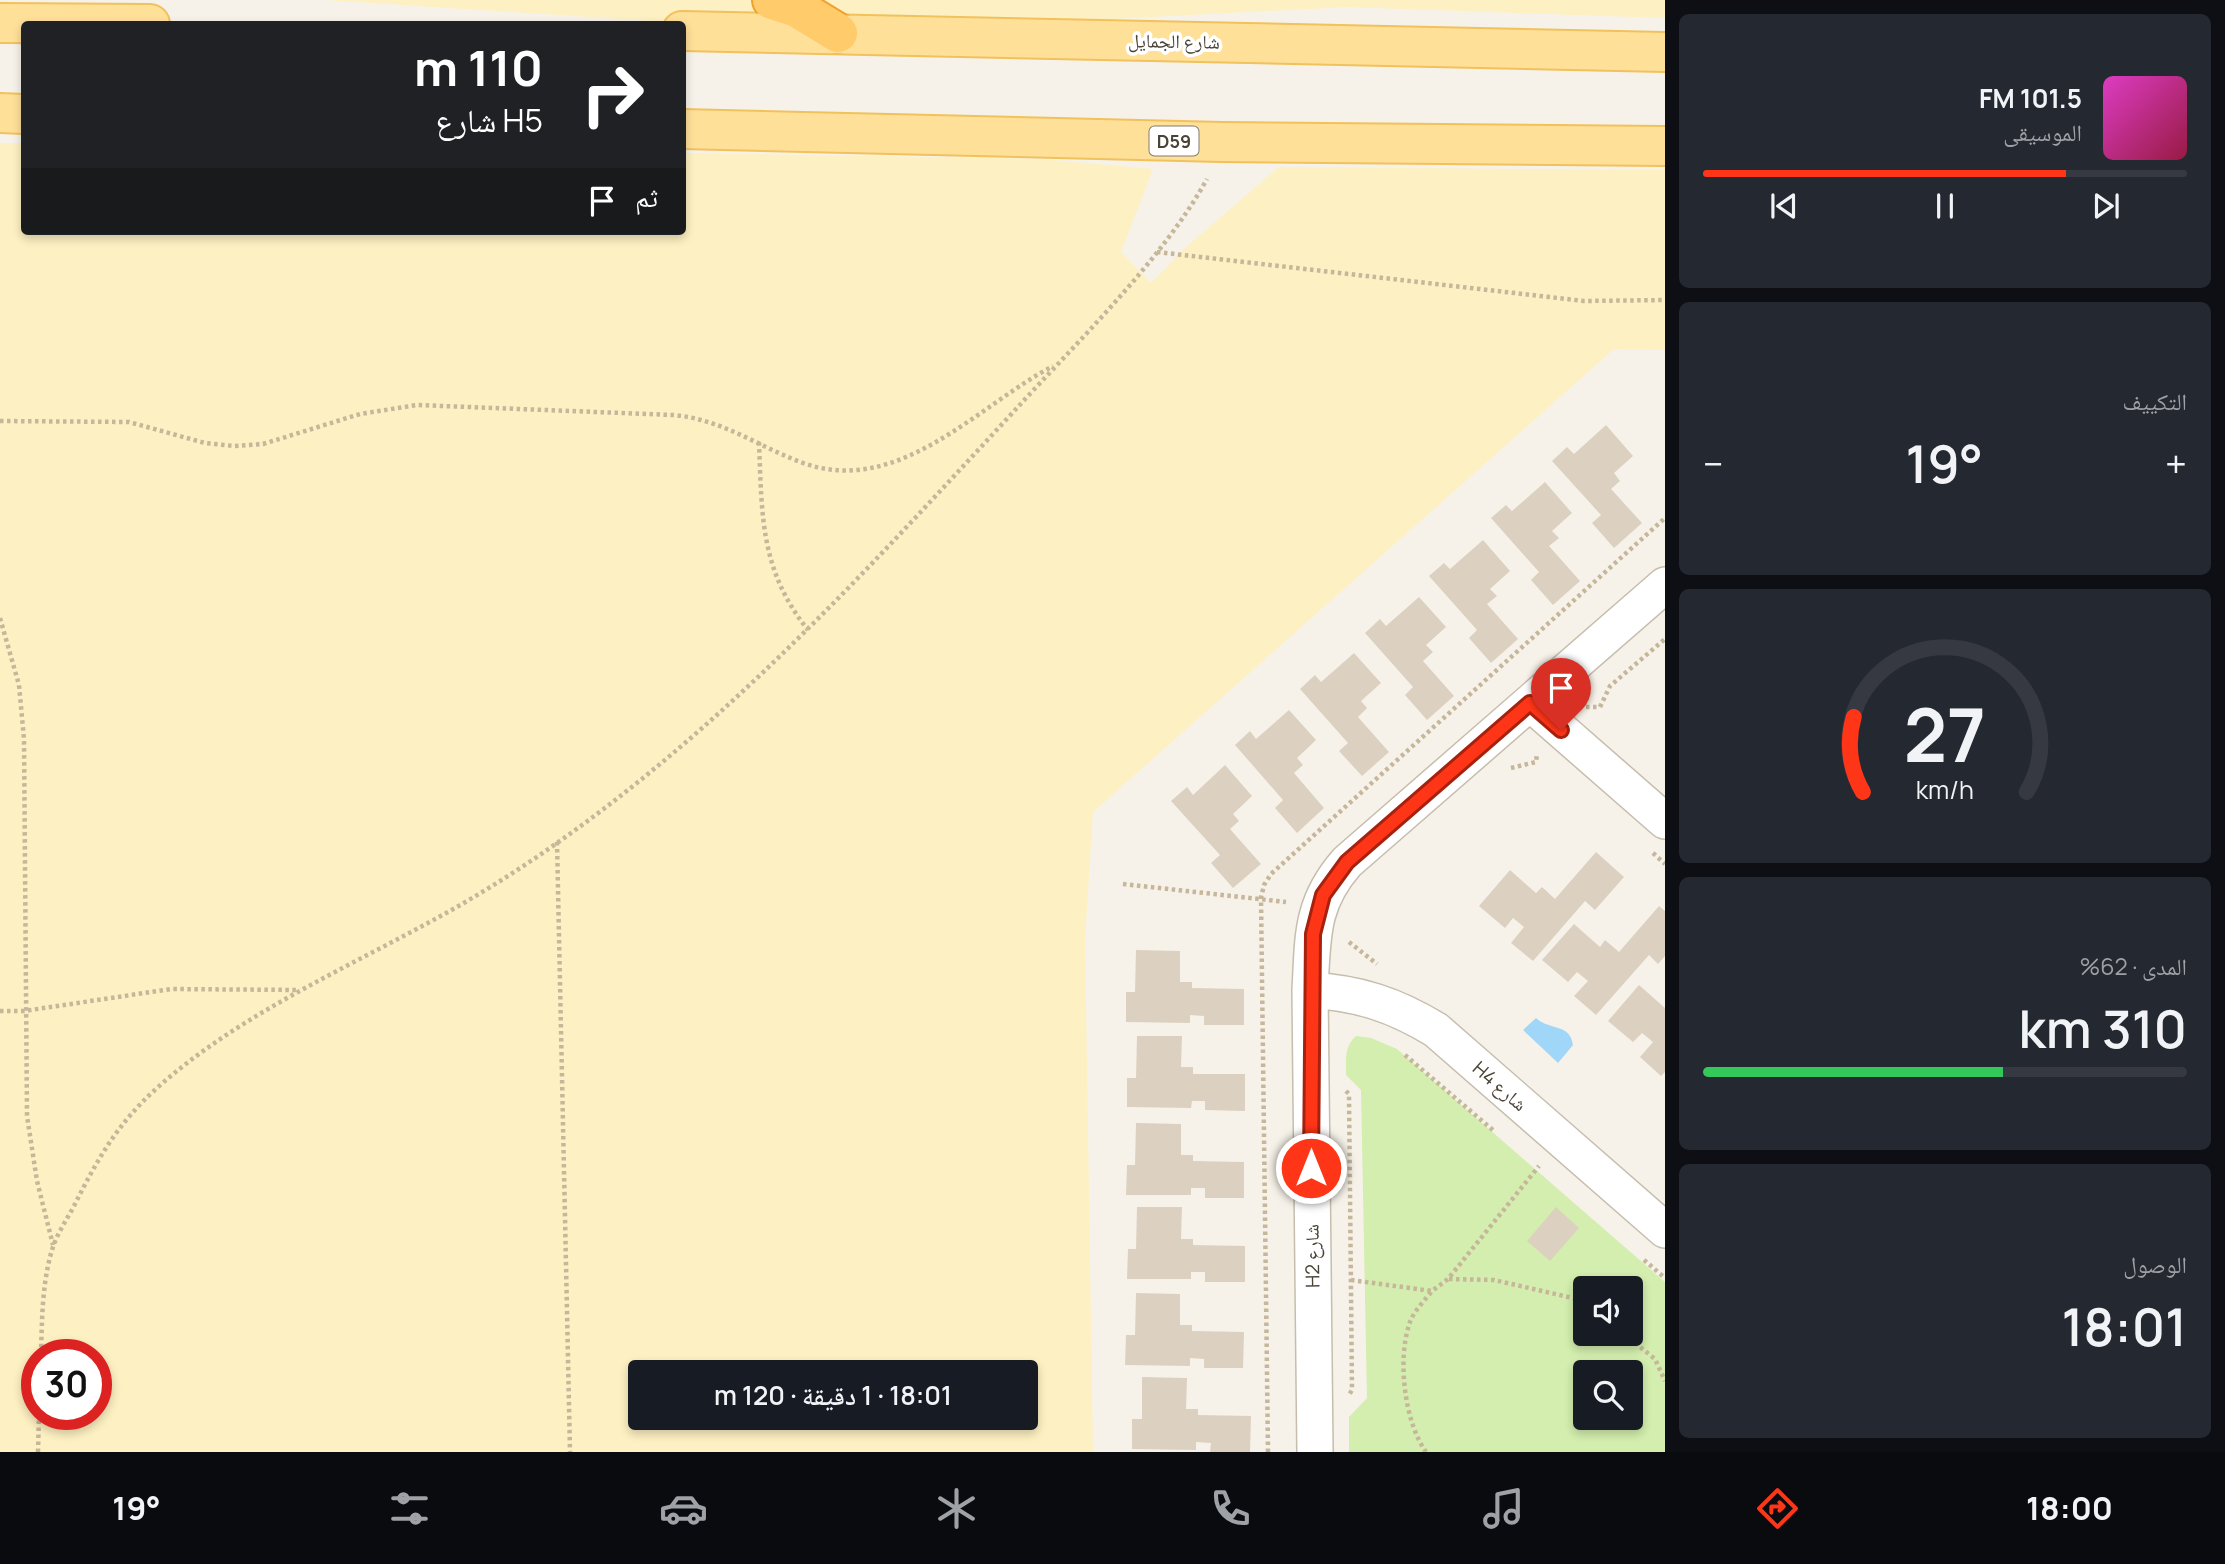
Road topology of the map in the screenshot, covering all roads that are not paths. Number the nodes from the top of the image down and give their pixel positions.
1 (772, 0) edge
2 (0, 23) edge
3 (21, 23) edge
4 (686, 31) edge
5 (838, 33) junction
6 (1665, 52) edge
7 (0, 113) edge
8 (21, 114) edge
9 (686, 129) edge
10 (1665, 146) edge
11 (1665, 585) edge
12 (1530, 703) junction
13 (1665, 821) edge
14 (1310, 990) junction
15 (1665, 1230) edge
16 (1315, 1452) edge

1 - 5 highway
2 - 3 main road
4 - 5 main road, شارع الجمايل
5 - 6 main road, شارع الجمايل
7 - 8 main road
9 - 10 main road, D59
11 - 12 street, H2 شارع
12 - 13 street
12 - 14 street, H2 شارع
14 - 15 street, H4 شارع
14 - 16 street, H2 شارع

